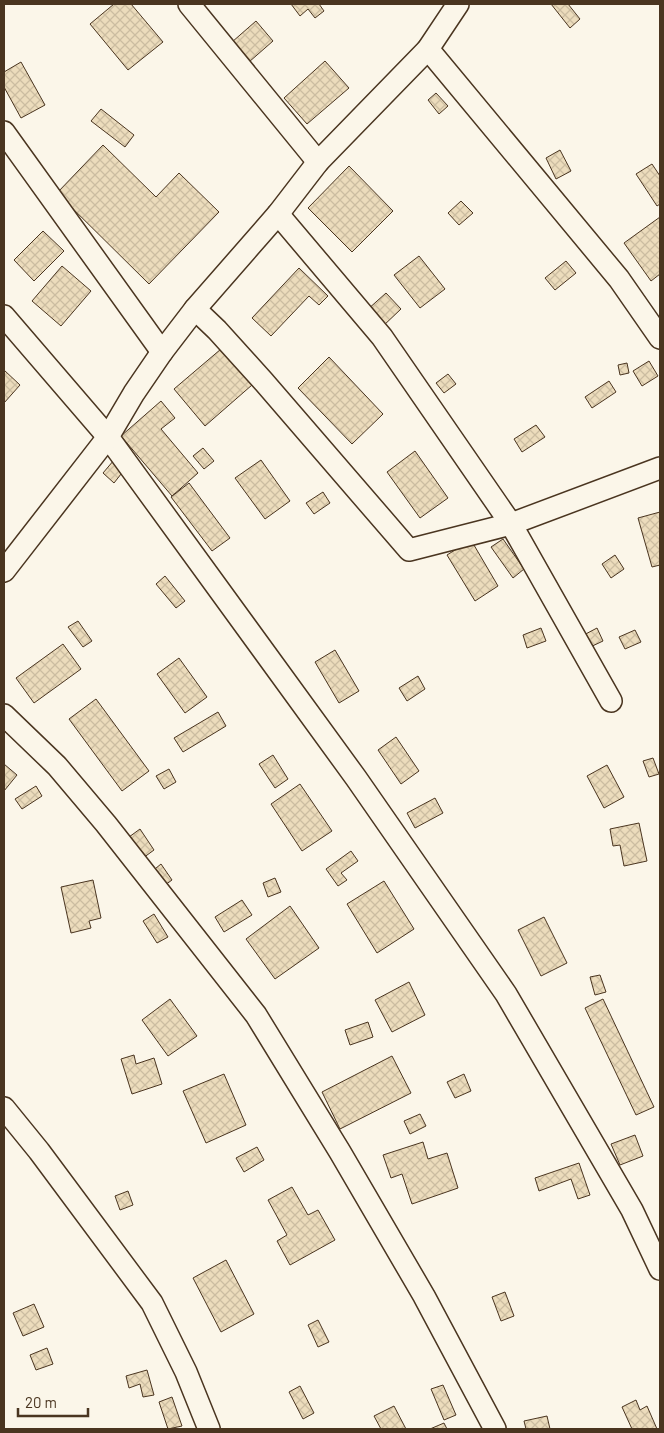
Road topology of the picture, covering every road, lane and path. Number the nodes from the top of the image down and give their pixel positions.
1 (189, 4) edge
2 (458, 4) edge
3 (428, 49) junction
4 (4, 132) edge
5 (318, 162) junction
6 (278, 214) junction
7 (195, 309) junction
8 (4, 316) edge
9 (660, 338) edge
10 (162, 352) junction
11 (108, 437) junction
12 (660, 468) edge
13 (511, 524) junction
14 (4, 571) edge
15 (611, 702) dead end
16 (4, 715) edge
17 (4, 1108) edge
18 (660, 1269) edge
19 (209, 1429) edge
20 (494, 1429) edge

1 - 5 street
2 - 3 street
3 - 5 street
3 - 9 street
4 - 10 street
5 - 6 street
6 - 7 street
6 - 13 street
7 - 10 street
7 - 13 street
8 - 11 street
10 - 11 street
11 - 14 street
11 - 18 street
12 - 13 street
13 - 15 street
16 - 20 street
17 - 19 street

